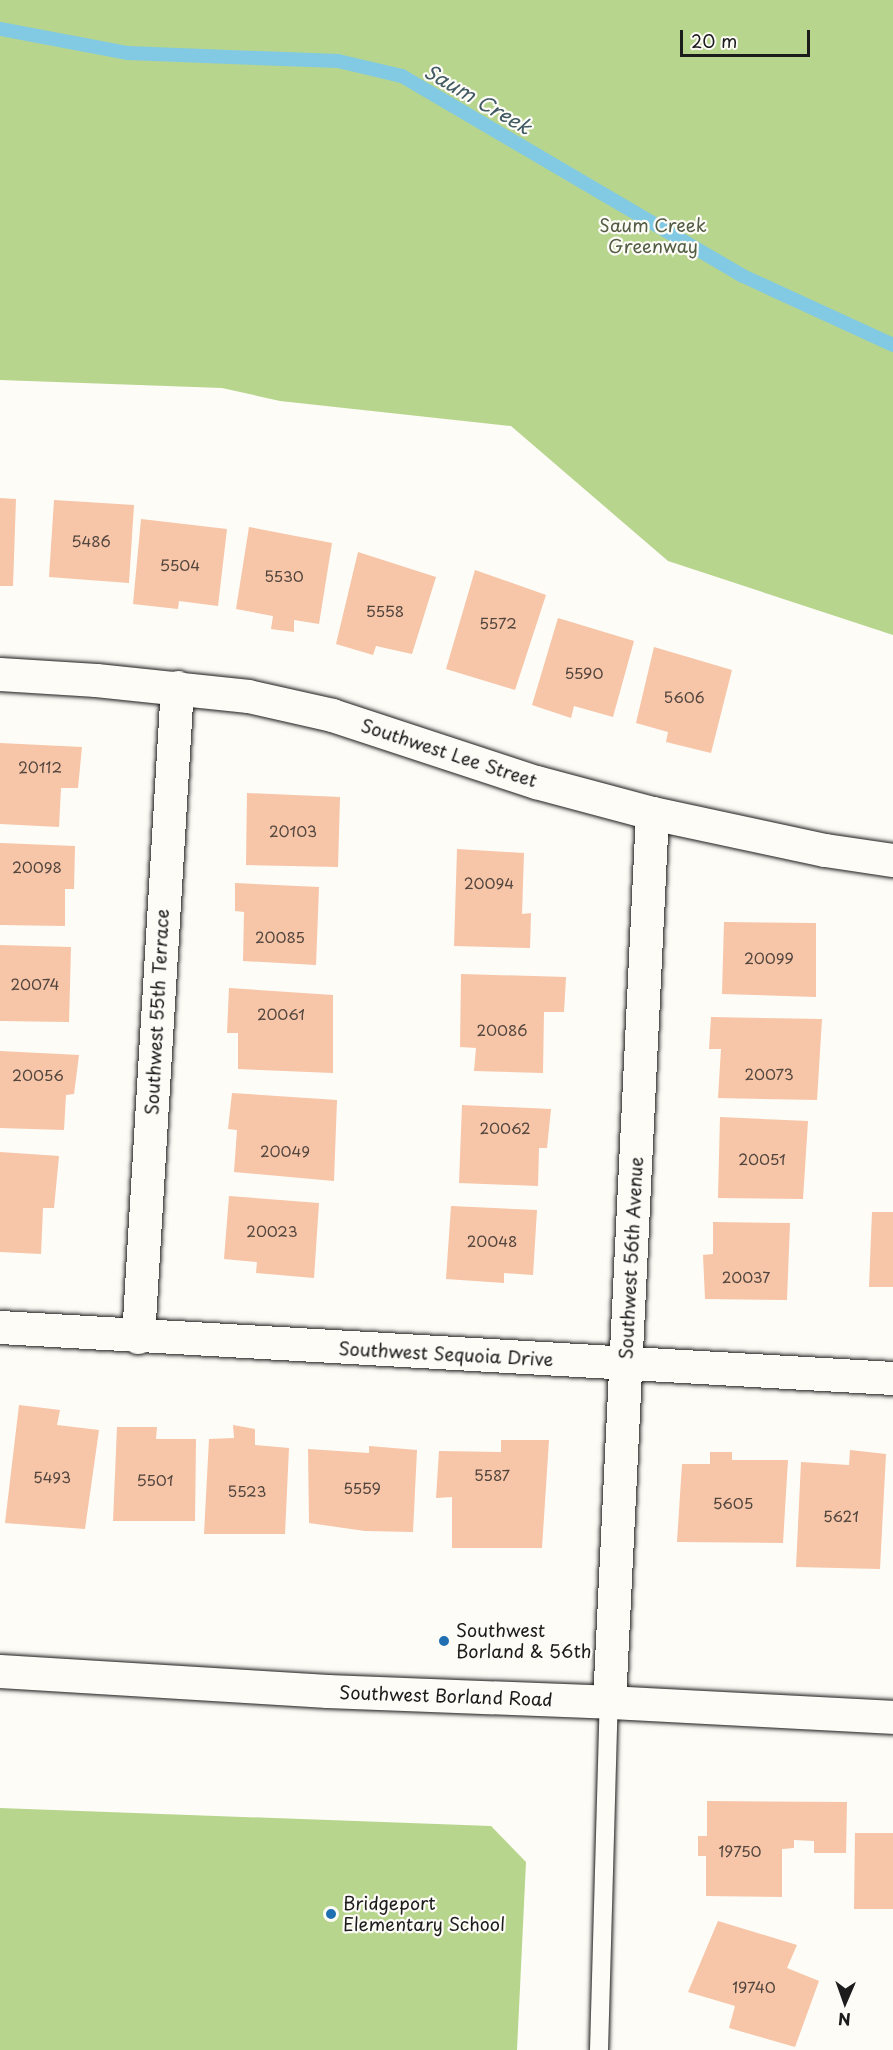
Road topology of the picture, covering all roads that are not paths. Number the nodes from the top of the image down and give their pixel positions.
1 (0, 674) edge
2 (177, 687) junction
3 (652, 813) junction
4 (893, 860) edge
5 (0, 1328) edge
6 (138, 1337) junction
7 (626, 1364) junction
8 (893, 1378) edge
9 (0, 1671) edge
10 (609, 1702) junction
11 (893, 1717) edge
12 (599, 2050) edge

1 - 2 street, Southwest Lee Street
2 - 3 street, Southwest Lee Street
2 - 6 street, Southwest 55th Terrace
3 - 4 street, Southwest Lee Street
3 - 7 street, Southwest 56th Avenue
5 - 6 street, Southwest Sequoia Drive
6 - 7 street, Southwest Sequoia Drive
7 - 8 street, Southwest Sequoia Drive
7 - 10 street, Southwest 56th Avenue
9 - 10 street, Southwest Borland Road
10 - 11 street, Southwest Borland Road
10 - 12 lane

